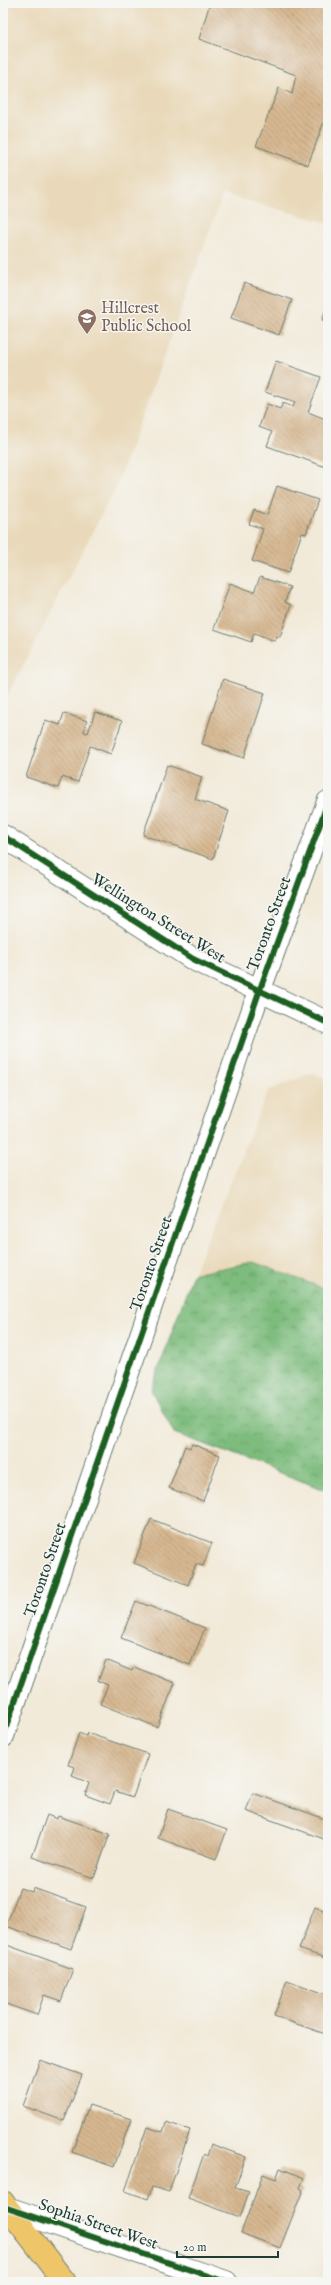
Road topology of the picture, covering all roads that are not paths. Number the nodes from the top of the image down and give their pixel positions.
1 (328, 802) edge
2 (3, 836) edge
3 (259, 992) junction
4 (328, 1022) edge
5 (3, 1736) edge
6 (4, 2205) edge
7 (65, 2282) edge
8 (226, 2282) edge

1 - 3 street, Toronto Street
2 - 3 street, Wellington Street West
3 - 4 street, Wellington Street West
3 - 5 street, Toronto Street
6 - 7 main road
6 - 8 street, Sophia Street West

